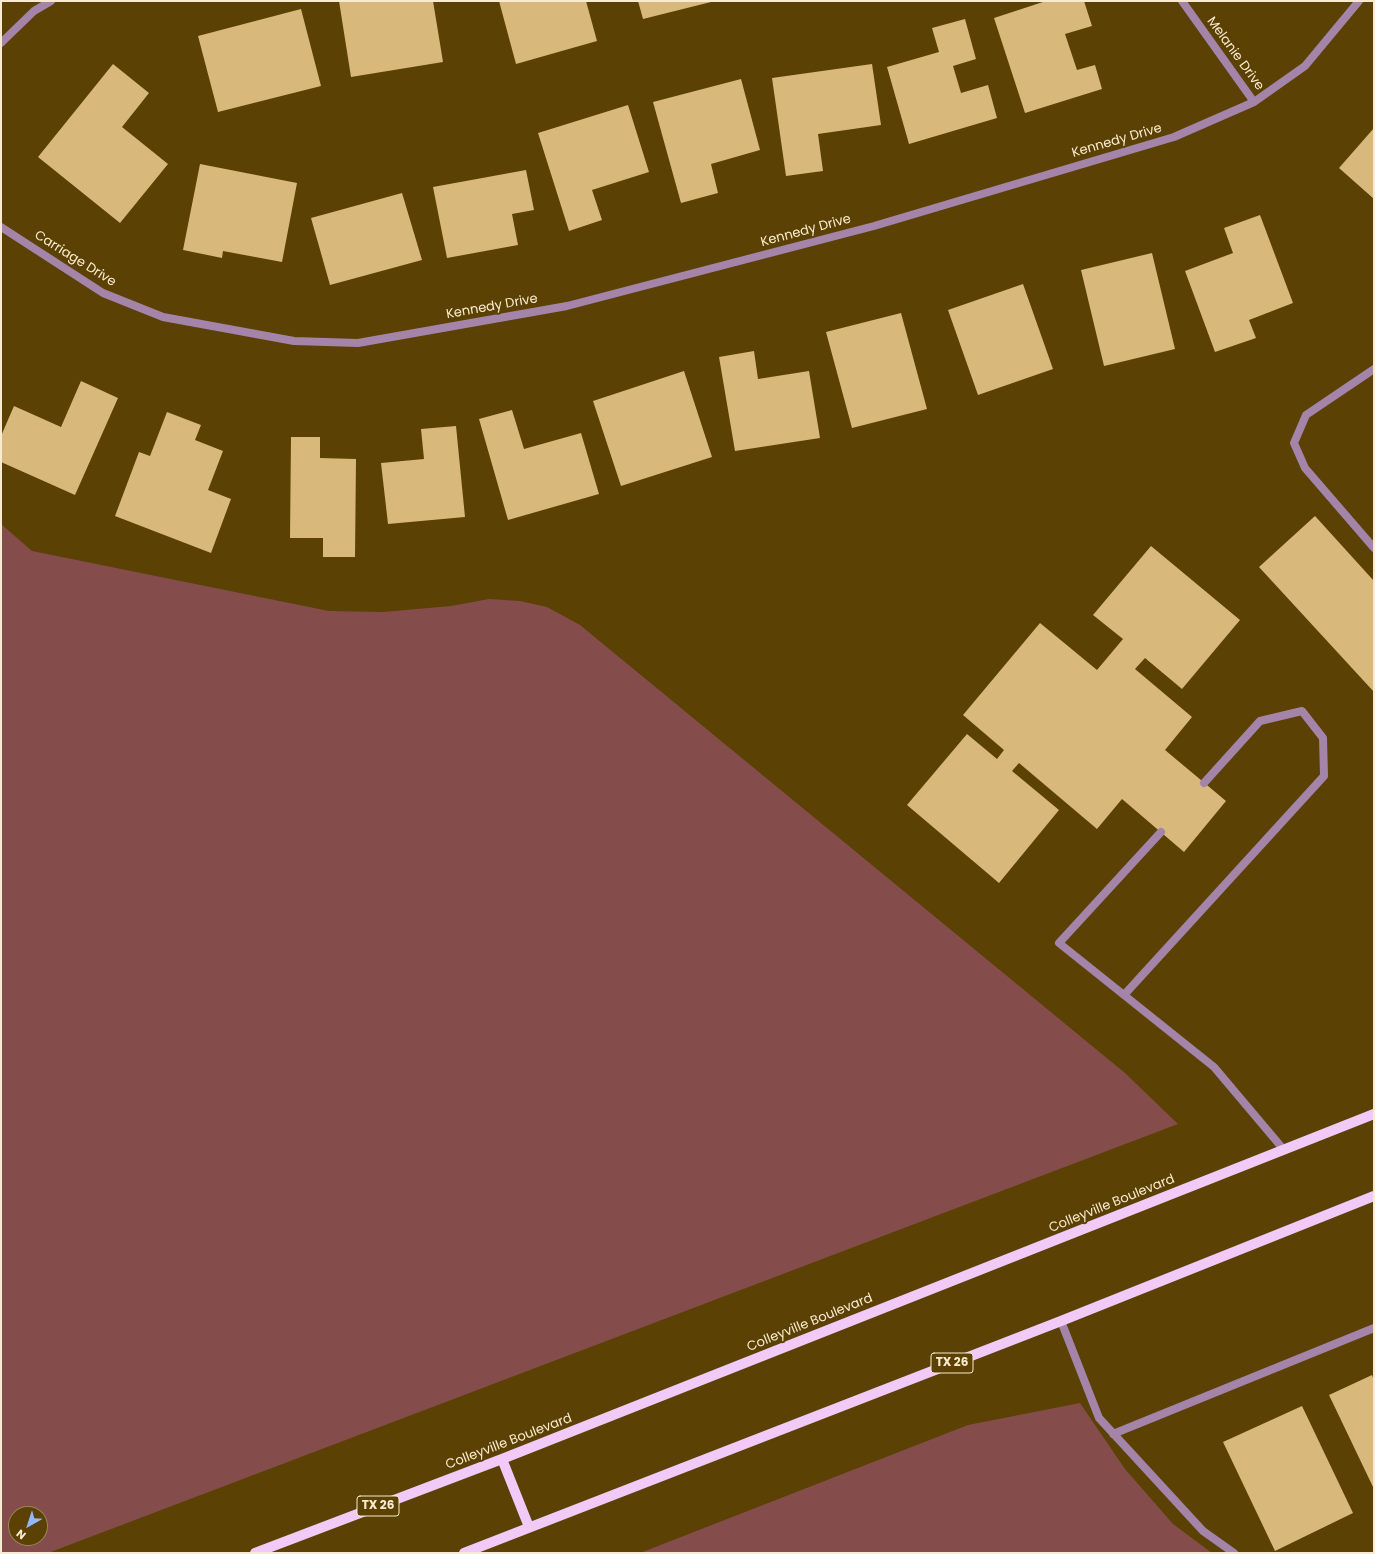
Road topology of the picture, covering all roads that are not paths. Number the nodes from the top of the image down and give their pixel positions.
1 (50, 1) edge
2 (1182, 1) edge
3 (1359, 1) edge
4 (1, 43) edge
5 (1254, 102) junction
6 (1, 227) edge
7 (208, 326) joint
8 (1374, 369) edge
9 (1374, 548) edge
10 (1204, 783) dead end
11 (1161, 832) dead end
12 (1124, 995) junction
13 (1374, 1114) edge
14 (1284, 1150) junction
15 (1374, 1196) edge
16 (1061, 1321) junction
17 (1374, 1328) edge
18 (1113, 1434) junction
19 (502, 1459) junction
20 (529, 1527) junction
21 (255, 1553) edge
22 (464, 1553) edge
23 (1234, 1553) edge

1 - 4 street
2 - 5 street, Melanie Drive
3 - 5 street, Kennedy Drive
5 - 7 street, Kennedy Drive
6 - 7 street, Carriage Drive
8 - 9 street
10 - 12 street
11 - 12 street
12 - 14 street
13 - 14 main road, Colleyville Boulevard / TX 26
14 - 19 main road, Colleyville Boulevard / TX 26
15 - 16 main road, TX 26
16 - 18 street
16 - 20 main road, TX 26
17 - 18 street
18 - 23 street
19 - 20 main road
19 - 21 main road, Colleyville Boulevard / TX 26
20 - 22 main road, TX 26

